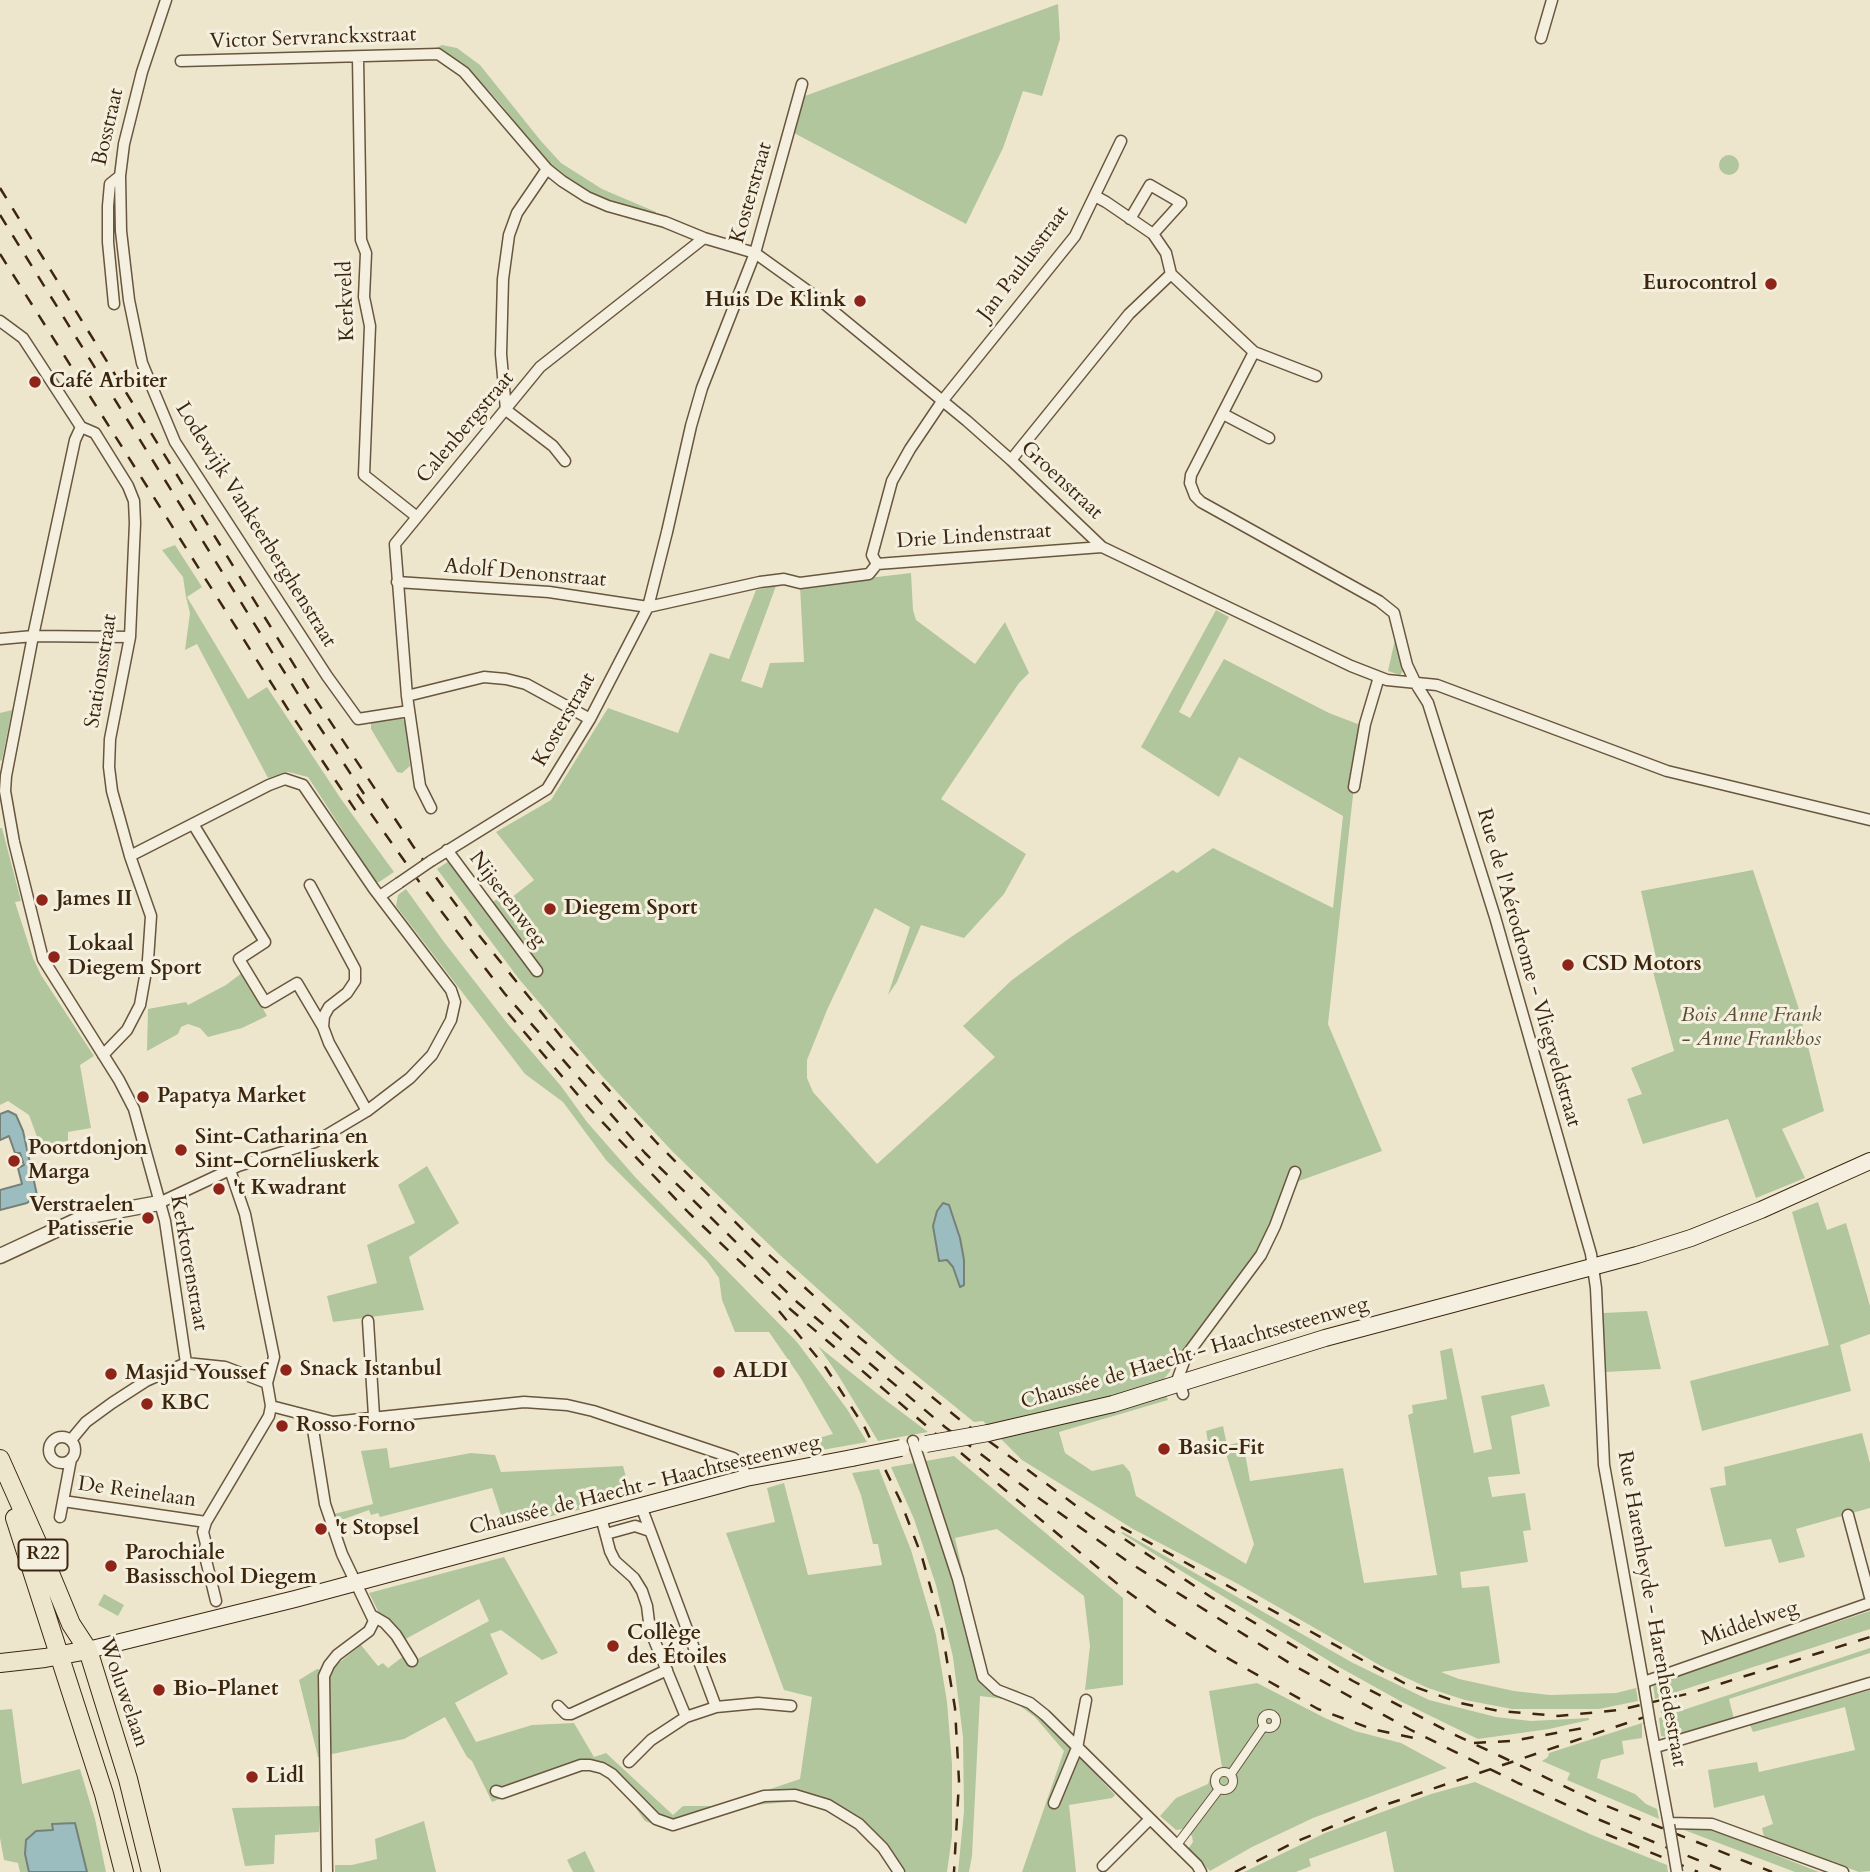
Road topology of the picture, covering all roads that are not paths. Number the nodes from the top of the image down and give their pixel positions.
1 (166, 0) edge
2 (1552, 0) edge
3 (1541, 38) dead end
4 (358, 58) junction
5 (181, 61) dead end
6 (802, 83) dead end
7 (1121, 141) dead end
8 (547, 169) junction
9 (120, 176) junction
10 (1095, 196) junction
11 (1130, 219) junction
12 (1153, 234) junction
13 (704, 238) junction
14 (755, 253) junction
15 (1171, 274) junction
16 (114, 304) dead end
17 (0, 321) edge
18 (1254, 352) junction
19 (1316, 376) dead end
20 (943, 400) junction
21 (506, 410) junction
22 (1223, 414) junction
23 (81, 427) junction
24 (1269, 438) dead end
25 (1011, 460) junction
26 (565, 461) dead end
27 (417, 517) junction
28 (1102, 547) junction
29 (877, 564) junction
30 (397, 582) junction
31 (648, 607) junction
32 (33, 636) junction
33 (130, 638) junction
34 (0, 639) edge
35 (1379, 677) junction
36 (1416, 684) junction
37 (407, 696) junction
38 (409, 711) junction
39 (590, 719) junction
40 (1354, 787) dead end
41 (3, 788) edge
42 (431, 808) dead end
43 (1870, 820) edge
44 (192, 824) junction
45 (447, 850) junction
46 (130, 856) junction
47 (310, 885) dead end
48 (380, 896) junction
49 (537, 971) dead end
50 (323, 1027) junction
51 (103, 1055) junction
52 (367, 1111) junction
53 (1870, 1161) edge
54 (230, 1170) junction
55 (1294, 1171) dead end
56 (159, 1203) junction
57 (0, 1256) edge
58 (1593, 1267) junction
59 (368, 1321) dead end
60 (186, 1363) junction
61 (267, 1383) junction
62 (1181, 1389) junction
63 (271, 1406) junction
64 (374, 1416) junction
65 (311, 1417) junction
66 (71, 1440) junction
67 (915, 1449) junction
68 (0, 1459) edge
69 (71, 1459) junction
70 (746, 1478) junction
71 (0, 1481) edge
72 (63, 1501) junction
73 (641, 1506) junction
74 (1848, 1515) dead end
75 (60, 1517) dead end
76 (600, 1517) junction
77 (206, 1522) junction
78 (650, 1531) junction
79 (606, 1534) junction
80 (1870, 1547) edge
81 (1857, 1550) junction
82 (355, 1582) junction
83 (1870, 1597) edge
84 (216, 1601) dead end
85 (1870, 1603) edge
86 (373, 1616) junction
87 (88, 1650) junction
88 (59, 1655) junction
89 (412, 1661) dead end
90 (0, 1663) edge
91 (667, 1670) junction
92 (1870, 1683) edge
93 (1644, 1684) junction
94 (1086, 1700) dead end
95 (558, 1706) dead end
96 (791, 1706) dead end
97 (716, 1707) junction
98 (1279, 1708) dead end
99 (686, 1717) junction
100 (1656, 1747) junction
101 (1077, 1748) junction
102 (629, 1762) dead end
103 (496, 1791) dead end
104 (1054, 1803) dead end
105 (1149, 1820) junction
106 (1669, 1824) junction
107 (1176, 1846) junction
108 (1104, 1866) dead end
109 (1199, 1868) edge
110 (124, 1872) edge
111 (151, 1872) edge
112 (327, 1872) edge
113 (899, 1872) edge
114 (1677, 1872) edge
115 (1843, 1872) edge

1 - 9 street, Bosstraat
2 - 3 street
4 - 5 street, Victor Servranckxstraat
4 - 8 street, Victor Servranckxstraat
4 - 27 street, Kerkveld
6 - 14 street, Kosterstraat
7 - 10 street, Jan Paulusstraat
8 - 13 street, Victor Servranckxstraat
8 - 21 street
9 - 16 street, Bosstraat
9 - 38 street, Lodewijk Vankeerberghenstraat
10 - 11 street
10 - 20 street, Jan Paulusstraat
11 - 12 street
11 - 12 street
12 - 15 street
13 - 14 street, Victor Servranckxstraat
13 - 21 street, Calenbergstraat
14 - 20 street, Groenstraat
14 - 31 street, Kosterstraat
15 - 18 street
15 - 25 street
17 - 23 street, Stationsstraat
18 - 19 street
18 - 22 street
20 - 25 street, Groenstraat
20 - 29 street, Jan Paulusstraat
21 - 26 street
21 - 27 street, Calenbergstraat
22 - 24 street
22 - 36 street, Rue de l'Aérodrome - Vliegveldstraat
23 - 32 street, Kerktorenstraat
23 - 33 street, Stationsstraat
25 - 28 street, Groenstraat
27 - 30 street, Calenbergstraat
28 - 29 street, Drie Lindenstraat
28 - 35 street, Groenstraat
29 - 31 street, Drie Lindenstraat
30 - 31 street, Adolf Denonstraat
30 - 37 street, Calenbergstraat
31 - 39 street, Kosterstraat
32 - 33 street
32 - 34 street
32 - 41 street, Kerktorenstraat
33 - 46 street, Stationsstraat
35 - 36 street, Groenstraat
35 - 40 street
36 - 43 street, Groenstraat
36 - 58 street, Rue de l'Aérodrome - Vliegveldstraat
37 - 38 street, Calenbergstraat
37 - 39 street
38 - 42 street, Calenbergstraat
39 - 45 street, Kosterstraat
41 - 51 street, Kerktorenstraat
44 - 46 street
44 - 48 street
44 - 50 street
45 - 48 street, Kosterstraat, bridge
45 - 49 street, Nijserenweg
46 - 51 street, Stationsstraat
47 - 50 street
48 - 52 street
50 - 52 street
51 - 56 street, Kerktorenstraat
52 - 54 street
53 - 58 main road, Chaussée de Haecht - Haachtsesteenweg
54 - 56 street
54 - 61 street
55 - 62 street
56 - 57 street
56 - 60 street, Kerktorenstraat
58 - 62 main road, Chaussée de Haecht - Haachtsesteenweg
58 - 93 street, Rue Harenheyde - Harenheidestraat
59 - 64 street
60 - 61 street
60 - 66 street
61 - 63 street
62 - 67 main road, Chaussée de Haecht - Haachtsesteenweg, bridge
63 - 65 street
63 - 77 street, De Reinelaan
64 - 65 street
64 - 70 street
65 - 82 street
66 - 69 street
66 - 69 street
67 - 70 main road, Chaussée de Haecht - Haachtsesteenweg, bridge
67 - 101 street
68 - 87 main road, Woluwelaan / R22
69 - 72 street
70 - 73 main road, Chaussée de Haecht - Haachtsesteenweg
71 - 88 main road, R22
72 - 75 street
72 - 77 street, De Reinelaan
73 - 76 main road, Chaussée de Haecht - Haachtsesteenweg
73 - 78 street
74 - 81 street
76 - 79 street
76 - 82 main road, Chaussée de Haecht - Haachtsesteenweg
77 - 84 street, De Reinelaan
78 - 79 street
78 - 97 street
79 - 91 street
80 - 81 street
81 - 83 street
82 - 86 street
82 - 87 main road, Chaussée de Haecht - Haachtsesteenweg
85 - 93 street, Middelweg
86 - 89 street
86 - 112 street
87 - 88 main road
87 - 111 main road, Woluwelaan / R22
88 - 90 main road
88 - 110 main road, R22
91 - 95 street
91 - 99 street
92 - 100 street
93 - 100 street, Rue Harenheyde - Harenheidestraat, bridge
94 - 101 street
96 - 97 street
97 - 99 street
98 - 107 street
99 - 102 street
100 - 106 street, Rue Harenheyde - Harenheidestraat
101 - 104 street
101 - 105 street
103 - 113 street
105 - 107 street
105 - 108 street
106 - 114 street, Rue Harenheyde - Harenheidestraat, bridge
106 - 115 street
107 - 109 street

